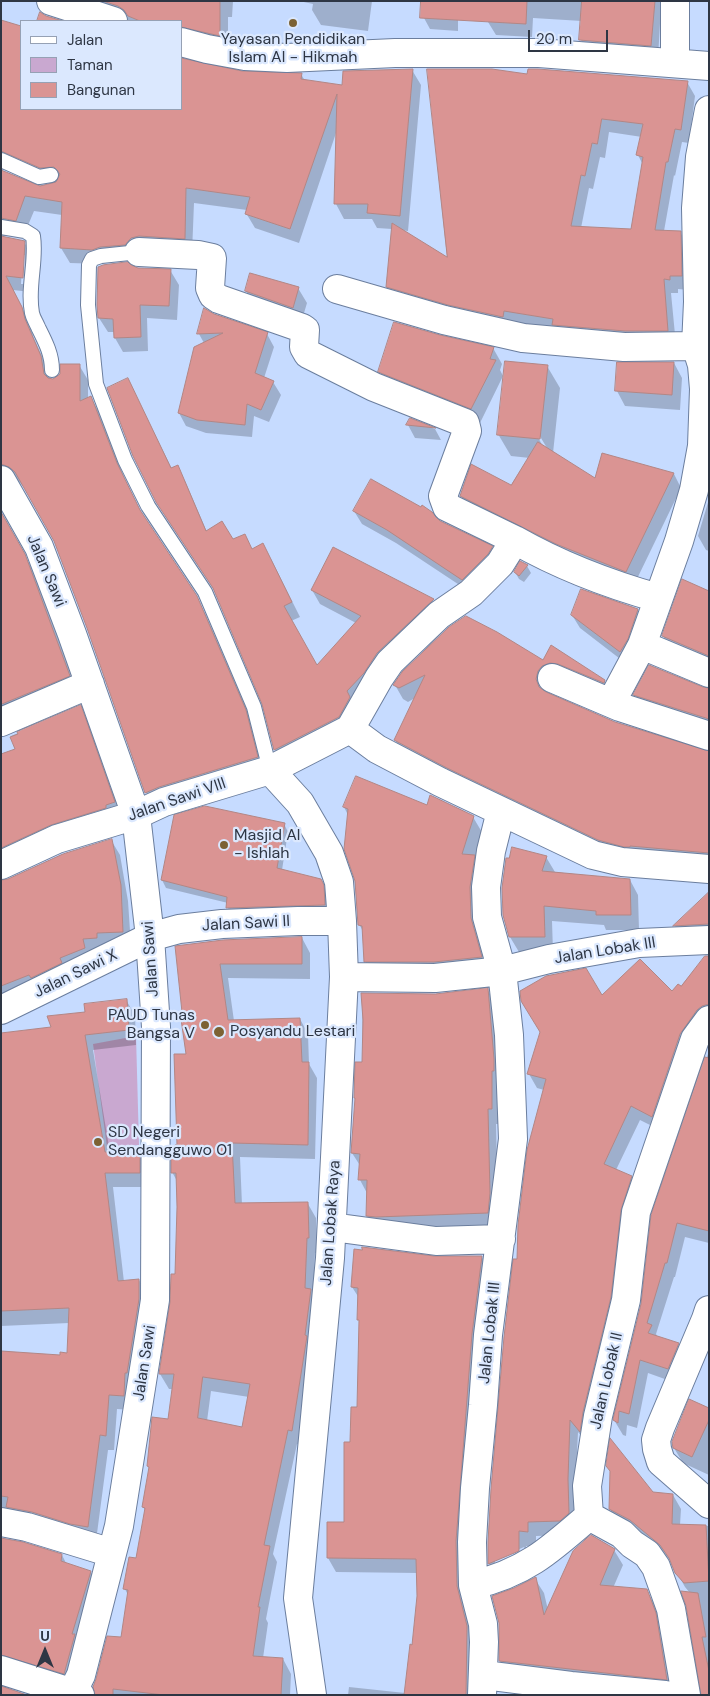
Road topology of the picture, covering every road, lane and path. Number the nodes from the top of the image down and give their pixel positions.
1 (51, 1) edge
2 (675, 1) edge
3 (90, 7) edge
4 (111, 20) edge
5 (182, 42) edge
6 (675, 64) junction
7 (709, 66) edge
8 (709, 110) edge
9 (1, 160) edge
10 (51, 175) dead end
11 (1, 227) edge
12 (140, 252) joint
13 (337, 289) dead end
14 (696, 346) junction
15 (52, 370) dead end
16 (706, 390) edge
17 (1, 480) edge
18 (515, 540) junction
19 (658, 598) junction
20 (642, 645) junction
21 (709, 673) edge
22 (552, 678) dead end
23 (90, 684) junction
24 (610, 703) junction
25 (2, 720) edge
26 (350, 730) junction
27 (709, 736) edge
28 (270, 770) junction
29 (501, 811) junction
30 (136, 815) junction
31 (1, 864) edge
32 (709, 869) edge
33 (342, 921) junction
34 (150, 937) junction
35 (709, 940) edge
36 (502, 971) junction
37 (344, 977) junction
38 (1, 1010) edge
39 (704, 1035) edge
40 (332, 1227) junction
41 (501, 1239) junction
42 (709, 1310) edge
43 (709, 1504) edge
44 (589, 1516) junction
45 (1, 1522) edge
46 (112, 1553) junction
47 (473, 1585) junction
48 (1, 1670) edge
49 (483, 1685) edge
50 (74, 1694) edge
51 (312, 1695) edge
52 (665, 1695) edge
53 (686, 1695) edge

1 - 3 street
2 - 6 street
3 - 4 street
5 - 6 street
6 - 7 street
8 - 14 street
9 - 10 lane
11 - 15 lane
12 - 18 street
12 - 28 lane
13 - 14 street
14 - 16 street
16 - 19 street
17 - 23 street, Jalan Sawi
18 - 19 street
18 - 26 street
19 - 20 street
20 - 21 street
20 - 24 street
22 - 24 street
23 - 25 street
23 - 30 street, Jalan Sawi
24 - 27 street
26 - 28 street, Jalan Sawi VIII
26 - 29 street
28 - 30 street, Jalan Sawi VIII
28 - 33 street, Jalan Lobak Raya
29 - 32 street
29 - 36 street, Jalan Lobak III
30 - 31 street, Jalan Sawi VIII
30 - 34 street, Jalan Sawi
33 - 34 street, Jalan Sawi II
33 - 37 street, Jalan Lobak Raya
34 - 38 street, Jalan Sawi X
34 - 46 street, Jalan Sawi
35 - 36 street, Jalan Lobak III
36 - 37 street, Jalan Lobak III
36 - 41 street, Jalan Lobak III
37 - 40 street, Jalan Lobak Raya
39 - 44 street, Jalan Lobak II
40 - 41 street
40 - 51 street, Jalan Lobak Raya
41 - 47 street, Jalan Lobak III
42 - 43 street
44 - 47 street
44 - 53 street
45 - 46 street
46 - 50 street, Jalan Sawi
47 - 49 street, Jalan Lobak III
48 - 50 street
49 - 52 street

